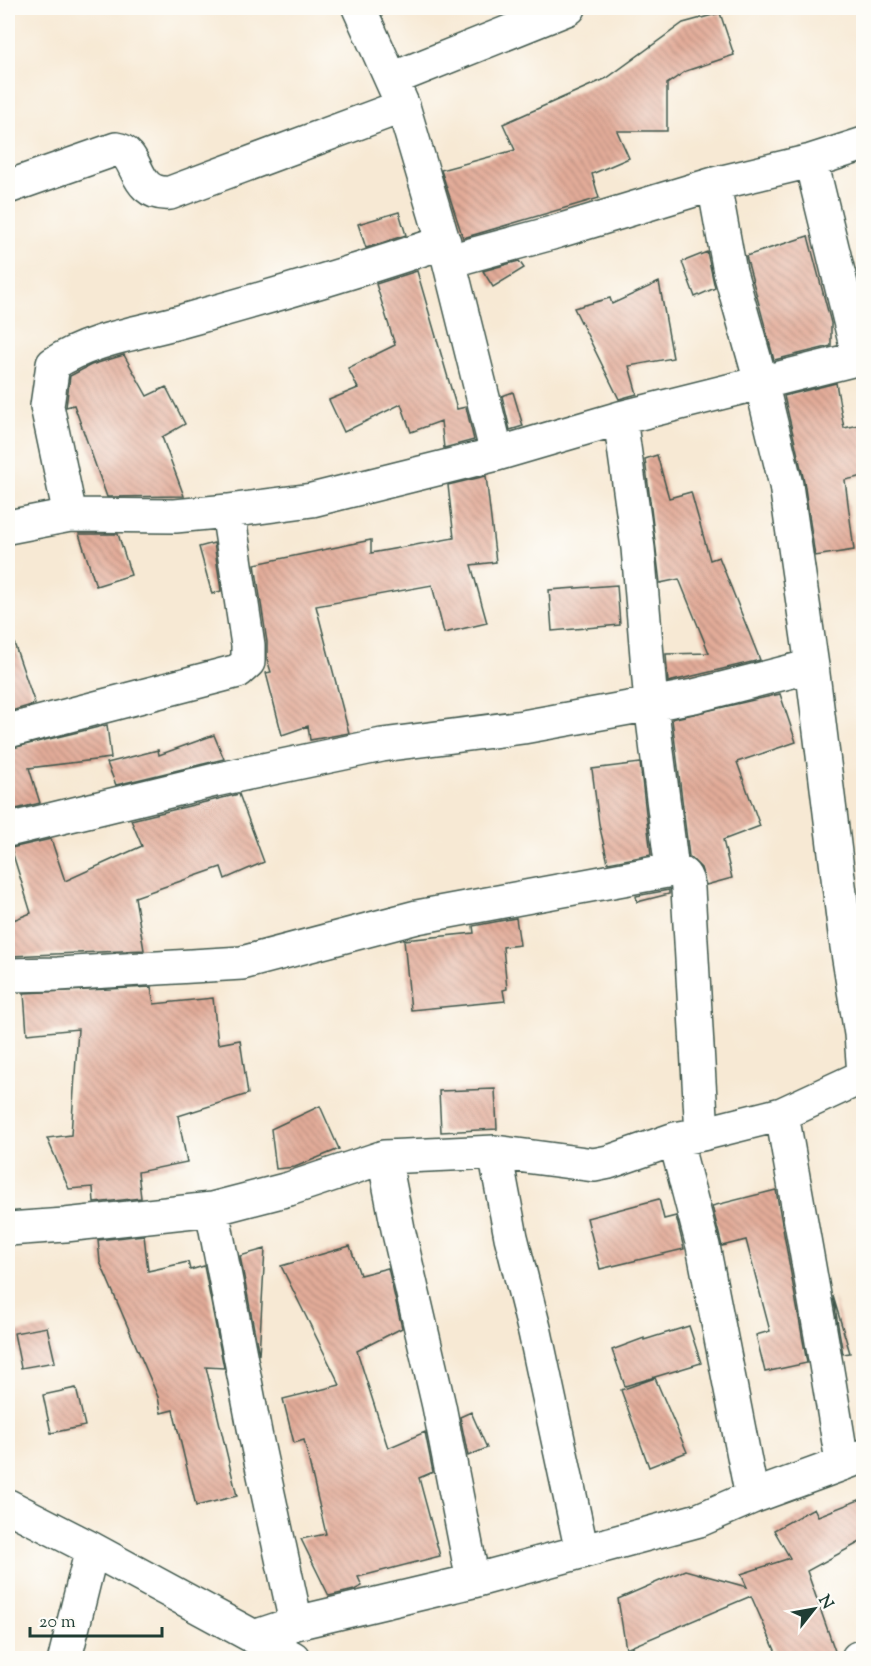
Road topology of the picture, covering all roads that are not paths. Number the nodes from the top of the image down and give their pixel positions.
1 (359, 8) edge
2 (569, 8) edge
3 (398, 93) junction
4 (864, 144) edge
5 (811, 161) junction
6 (714, 184) junction
7 (8, 187) edge
8 (446, 252) junction
9 (861, 358) edge
10 (761, 382) junction
11 (620, 418) junction
12 (497, 454) junction
13 (228, 511) junction
14 (70, 515) junction
15 (8, 527) edge
16 (812, 666) junction
17 (651, 704) junction
18 (8, 731) edge
19 (8, 830) edge
20 (672, 870) junction
21 (8, 975) edge
22 (864, 1075) edge
23 (782, 1114) junction
24 (689, 1136) junction
25 (495, 1152) junction
26 (384, 1157) junction
27 (212, 1209) junction
28 (8, 1229) edge
29 (853, 1459) edge
30 (752, 1497) junction
31 (8, 1506) edge
32 (92, 1549) junction
33 (582, 1552) junction
34 (473, 1581) junction
35 (296, 1623) junction
36 (254, 1637) junction
37 (864, 1656) edge
38 (65, 1659) edge
39 (293, 1659) edge
40 (858, 1659) edge

1 - 3 street
2 - 3 street
3 - 7 street
3 - 8 street
4 - 5 street
5 - 6 street
5 - 9 street
6 - 8 street
6 - 10 street
8 - 12 street
8 - 14 street
9 - 10 street
10 - 11 street
10 - 16 street
11 - 12 street
11 - 17 street
12 - 13 street
13 - 14 street
13 - 18 street
14 - 15 street
16 - 17 street
16 - 22 street
17 - 19 street
17 - 20 street
20 - 21 street
20 - 24 street
22 - 23 street
23 - 24 street
23 - 29 street
24 - 25 street
24 - 30 street
25 - 26 street
25 - 33 street
26 - 27 street
26 - 34 street
27 - 28 street
27 - 35 street
29 - 30 street
30 - 33 street
31 - 32 street
32 - 36 street
32 - 38 street
33 - 34 street
34 - 35 street
35 - 36 street
36 - 39 street
37 - 40 street

